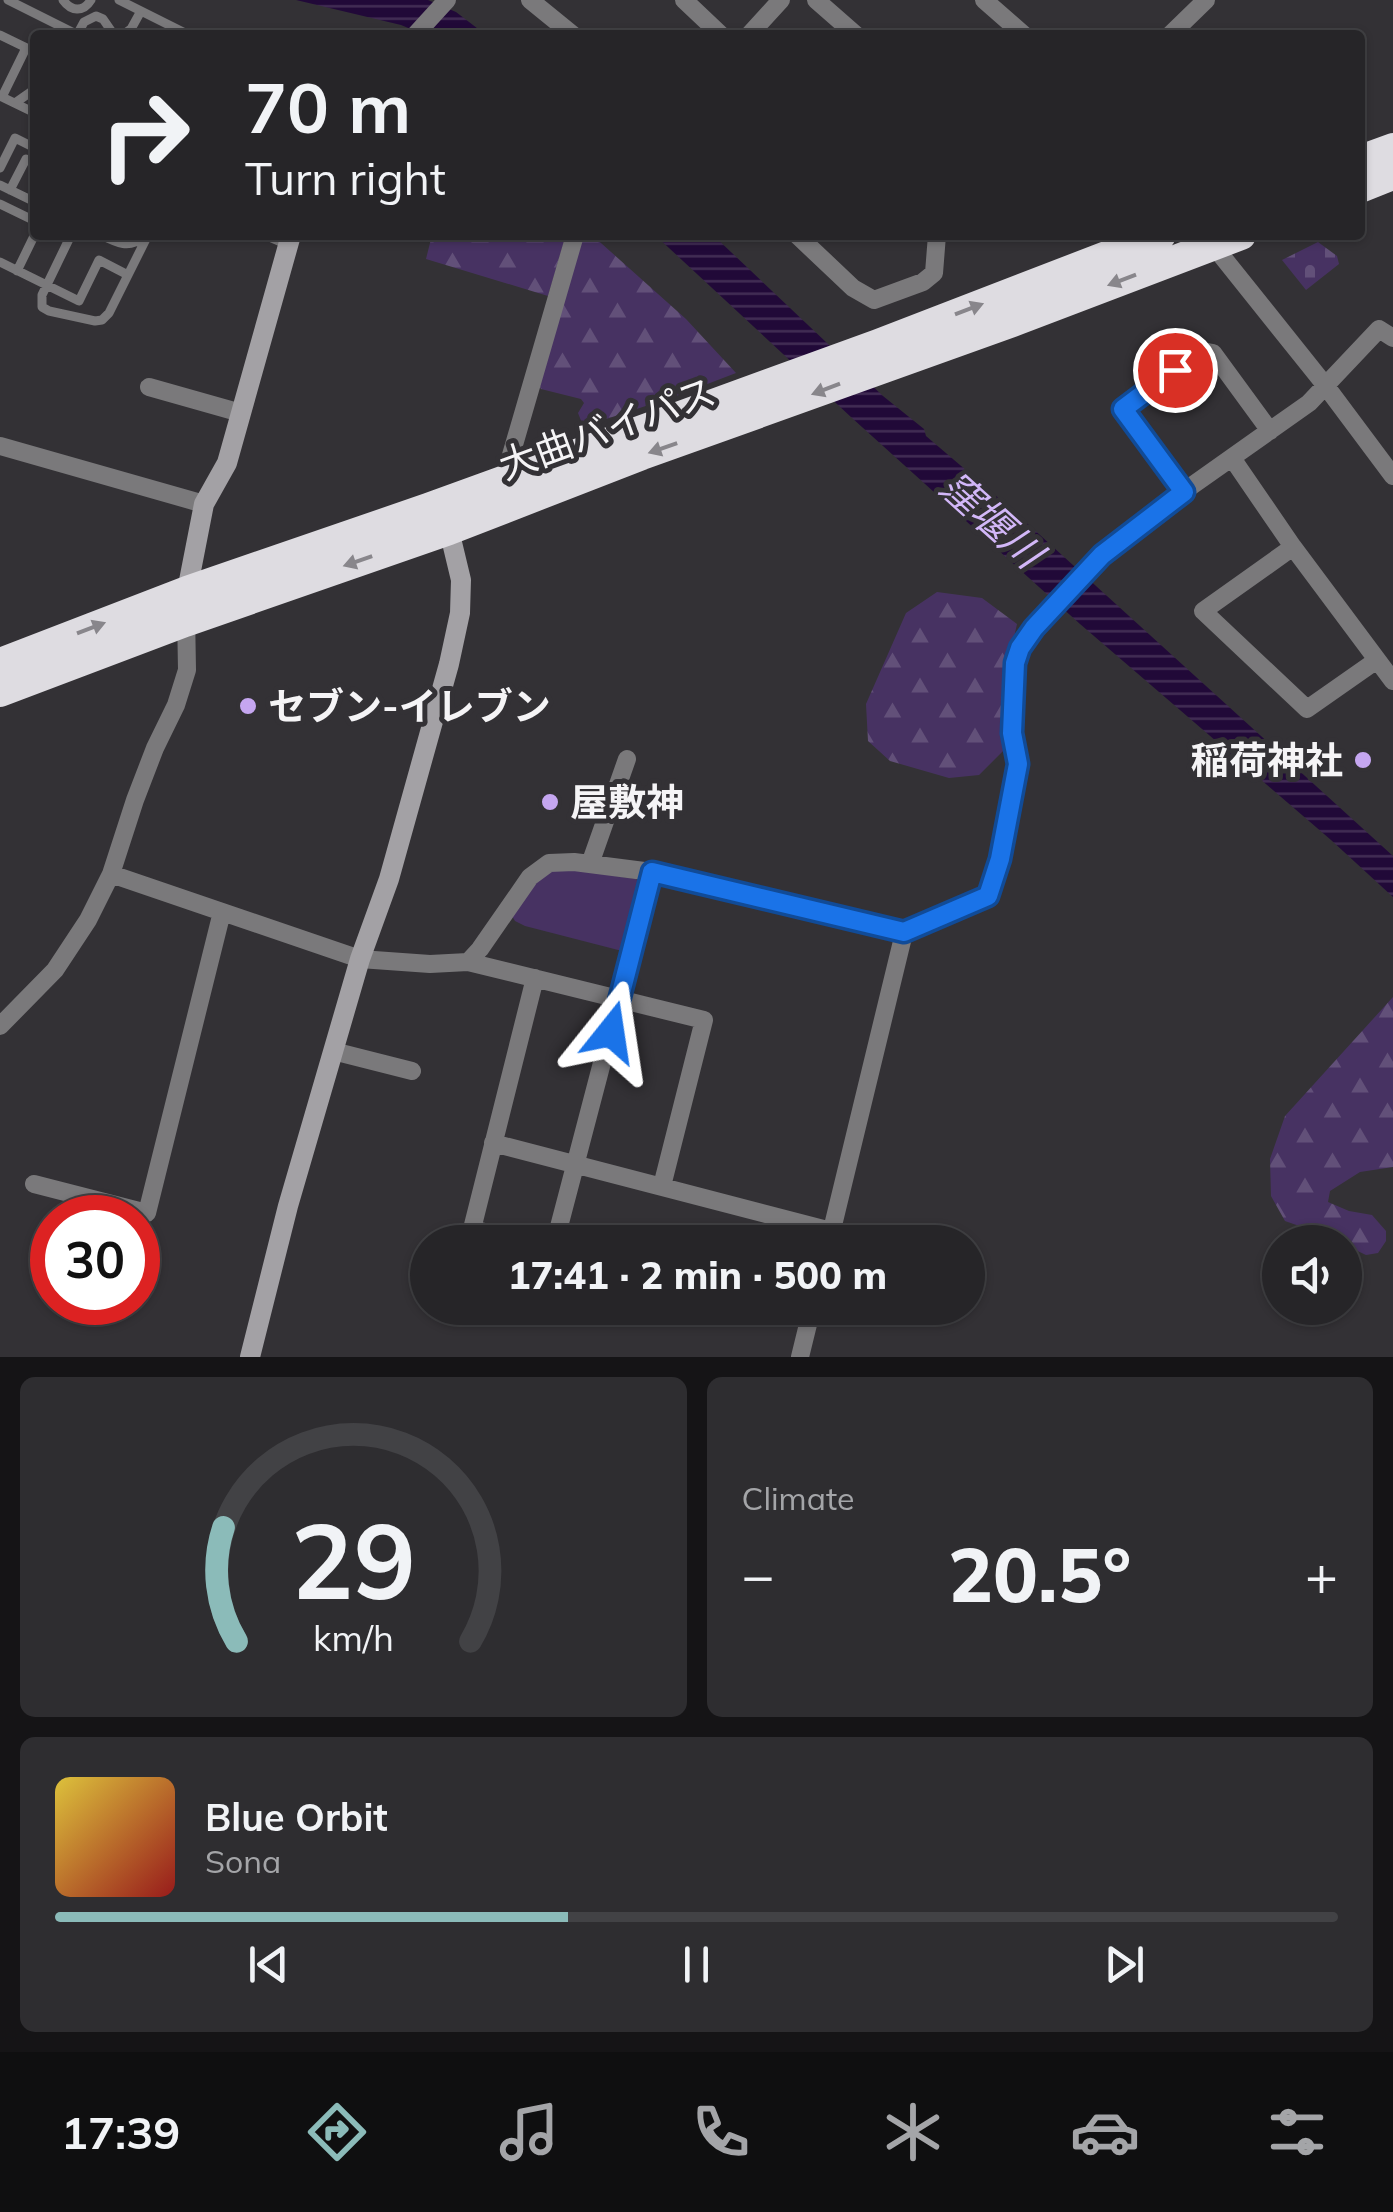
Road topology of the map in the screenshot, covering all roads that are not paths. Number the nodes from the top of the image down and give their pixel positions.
1 (38, 0) edge
2 (63, 0) edge
3 (90, 0) edge
4 (119, 0) edge
5 (447, 0) edge
6 (530, 0) edge
7 (684, 0) edge
8 (780, 0) edge
9 (816, 0) edge
10 (984, 0) edge
11 (1206, 0) edge
12 (3, 2) edge
13 (142, 11) junction
14 (32, 12) junction
15 (166, 23) junction
16 (67, 30) edge
17 (80, 30) edge
18 (111, 30) edge
19 (131, 30) edge
20 (162, 30) edge
21 (179, 30) edge
22 (420, 30) edge
23 (568, 30) edge
24 (716, 30) edge
25 (753, 30) edge
26 (850, 30) edge
27 (1018, 30) edge
28 (1175, 30) edge
29 (0, 34) edge
30 (30, 49) edge
31 (30, 52) edge
32 (30, 92) edge
33 (1, 96) edge
34 (15, 103) junction
35 (30, 110) edge
36 (30, 146) edge
37 (1393, 148) edge
38 (1365, 158) edge
39 (30, 161) edge
40 (0, 168) edge
41 (1393, 175) edge
42 (1365, 186) edge
43 (5, 187) edge
44 (30, 200) edge
45 (0, 204) edge
46 (30, 219) edge
47 (32, 240) edge
48 (66, 240) edge
49 (112, 240) edge
50 (141, 240) edge
51 (146, 240) edge
52 (289, 240) edge
53 (574, 240) edge
54 (802, 240) edge
55 (937, 240) edge
56 (1149, 240) edge
57 (1218, 240) edge
58 (1221, 240) edge
59 (0, 262) edge
60 (18, 270) junction
61 (128, 275) junction
62 (46, 285) junction
63 (1393, 338) edge
64 (887, 353) junction
65 (1325, 385) junction
66 (149, 387) dead end
67 (754, 402) junction
68 (241, 414) junction
69 (1270, 431) junction
70 (0, 446) edge
71 (1232, 458) junction
72 (509, 462) dead end
73 (1393, 476) edge
74 (1184, 492) junction
75 (204, 504) junction
76 (450, 530) junction
77 (1293, 547) junction
78 (186, 606) junction
79 (1377, 660) junction
80 (0, 662) edge
81 (1393, 682) edge
82 (0, 692) edge
83 (627, 759) dead end
84 (590, 864) junction
85 (652, 872) junction
86 (111, 874) junction
87 (222, 912) junction
88 (904, 932) junction
89 (360, 959) junction
90 (468, 962) junction
91 (534, 978) junction
92 (620, 999) junction
93 (0, 1026) edge
94 (333, 1051) junction
95 (412, 1071) dead end
96 (493, 1142) junction
97 (576, 1163) junction
98 (34, 1184) dead end
99 (662, 1186) junction
100 (473, 1225) edge
101 (560, 1225) edge
102 (790, 1225) edge
103 (833, 1225) edge
104 (808, 1325) edge
105 (250, 1357) edge
106 (800, 1357) edge

1 - 14 lane
2 - 3 lane
4 - 13 lane
5 - 22 street
6 - 23 street
7 - 24 street
8 - 25 street
9 - 26 street
10 - 27 street
11 - 28 street
12 - 14 lane
13 - 15 lane
13 - 19 lane
14 - 16 lane
15 - 20 lane
15 - 21 lane
17 - 18 lane
29 - 30 lane
31 - 33 lane
32 - 34 lane
33 - 34 lane
34 - 35 lane
36 - 40 lane
37 - 38 highway
39 - 43 lane
41 - 42 highway
43 - 44 lane
45 - 46 lane
47 - 60 lane
48 - 62 lane
49 - 50 lane
51 - 61 lane
52 - 68 street
53 - 72 street
54 - 55 street
64 -> 56 highway, 大曲バイパス
57 -> 64 highway, 大曲バイパス
58 - 65 street
59 - 60 lane
60 - 62 lane
61 - 62 lane
61 - 62 lane
63 - 65 street
64 - 67 highway, 大曲バイパス
65 - 69 street
65 - 73 street
66 - 68 street
67 -> 76 highway, 大曲バイパス
67 - 78 highway, 大曲バイパス
68 - 75 street
69 - 71 street
69 - 74 street
70 - 75 street
71 - 74 street
71 - 77 street
74 - 88 street
75 - 78 street
76 -> 78 highway, 大曲バイパス
76 - 89 street
77 - 79 street
77 - 79 street
80 -> 78 highway, 大曲バイパス
78 - 82 highway, 大曲バイパス
78 - 86 street
79 - 81 street
83 - 84 street
84 - 85 street
84 - 90 street
85 - 88 street
85 - 92 street
86 - 87 street
86 - 93 street
87 - 89 street
87 - 98 street
88 - 103 street
89 - 90 street
89 - 94 street
90 - 91 street
91 - 92 street
91 - 96 street
92 - 97 street
92 - 99 street
94 - 95 street
94 - 105 street
96 - 97 street
96 - 100 street
97 - 99 street
97 - 101 street
99 - 102 street
104 - 106 street

